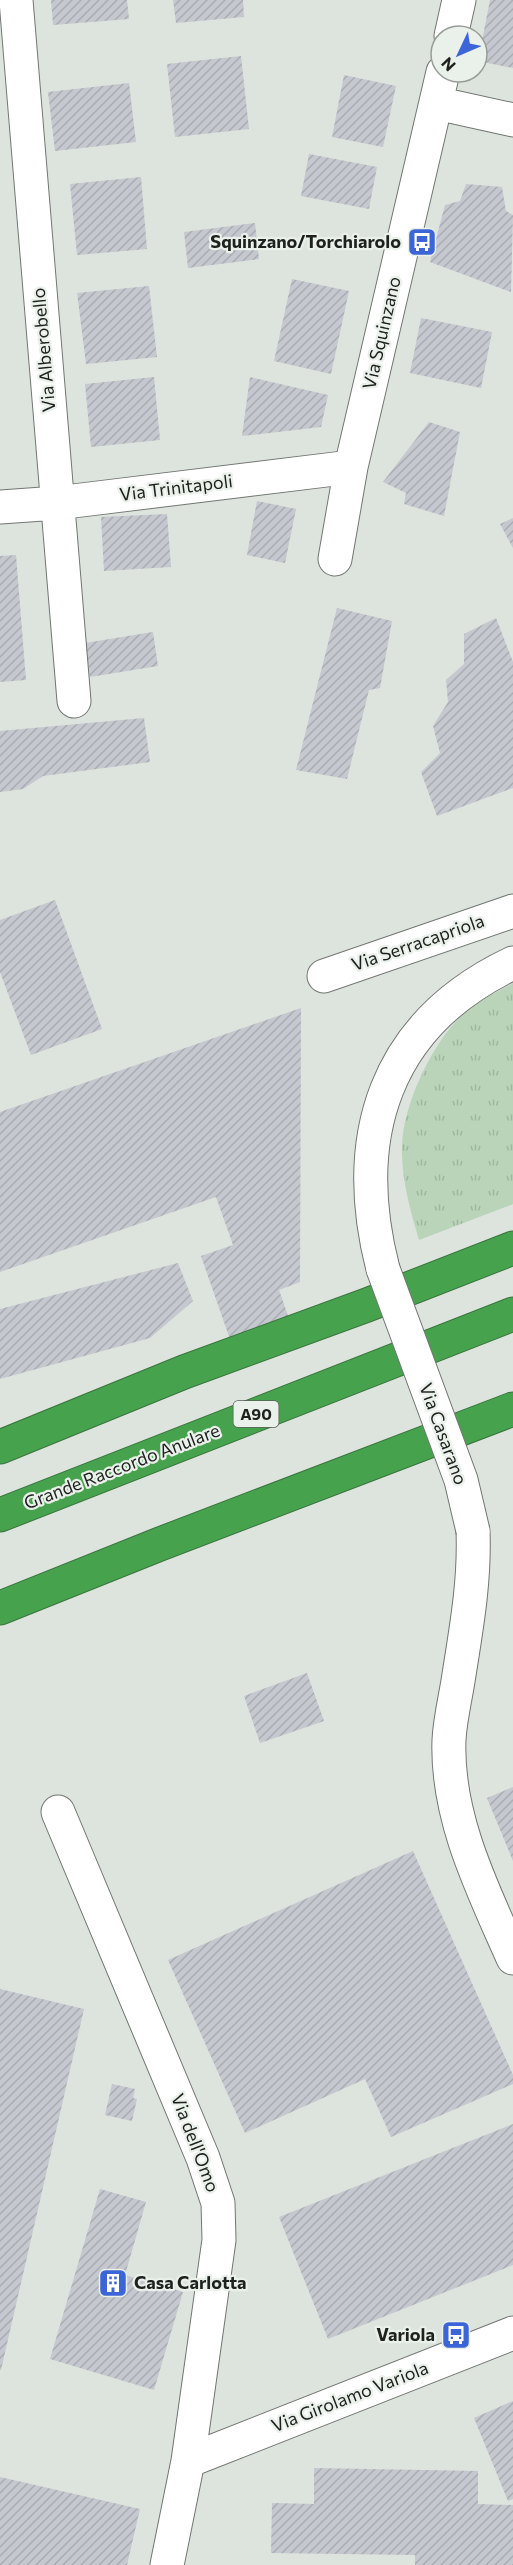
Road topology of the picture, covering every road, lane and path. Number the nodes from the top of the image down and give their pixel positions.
1 (16, 0) edge
2 (459, 0) edge
3 (454, 24) edge
4 (439, 88) edge
5 (513, 120) edge
6 (351, 467) junction
7 (57, 503) junction
8 (0, 507) edge
9 (335, 559) dead end
10 (74, 701) dead end
11 (513, 911) edge
12 (513, 963) edge
13 (324, 976) dead end
14 (513, 1248) edge
15 (513, 1314) edge
16 (513, 1409) edge
17 (0, 1447) edge
18 (0, 1515) edge
19 (0, 1608) edge
20 (58, 1812) dead end
21 (513, 1958) edge
22 (513, 2333) edge
23 (188, 2461) junction
24 (167, 2565) edge

1 - 7 street, Via Alberobello
2 - 3 street
4 - 5 street
4 - 6 street, Via Squinzano
6 - 7 street, Via Trinitapoli
6 - 9 street, Via Squinzano
7 - 8 street, Via Trinitapoli
7 - 10 street, Via Alberobello
11 - 13 street, Via Serracapriola
12 - 21 street, Via Casarano, bridge
14 - 17 highway
15 - 18 highway, Grande Raccordo Anulare / A90
16 - 19 highway
20 - 23 street, Via dell'Omo
22 - 23 street, Via Girolamo Variola
23 - 24 street, Via dell'Omo

